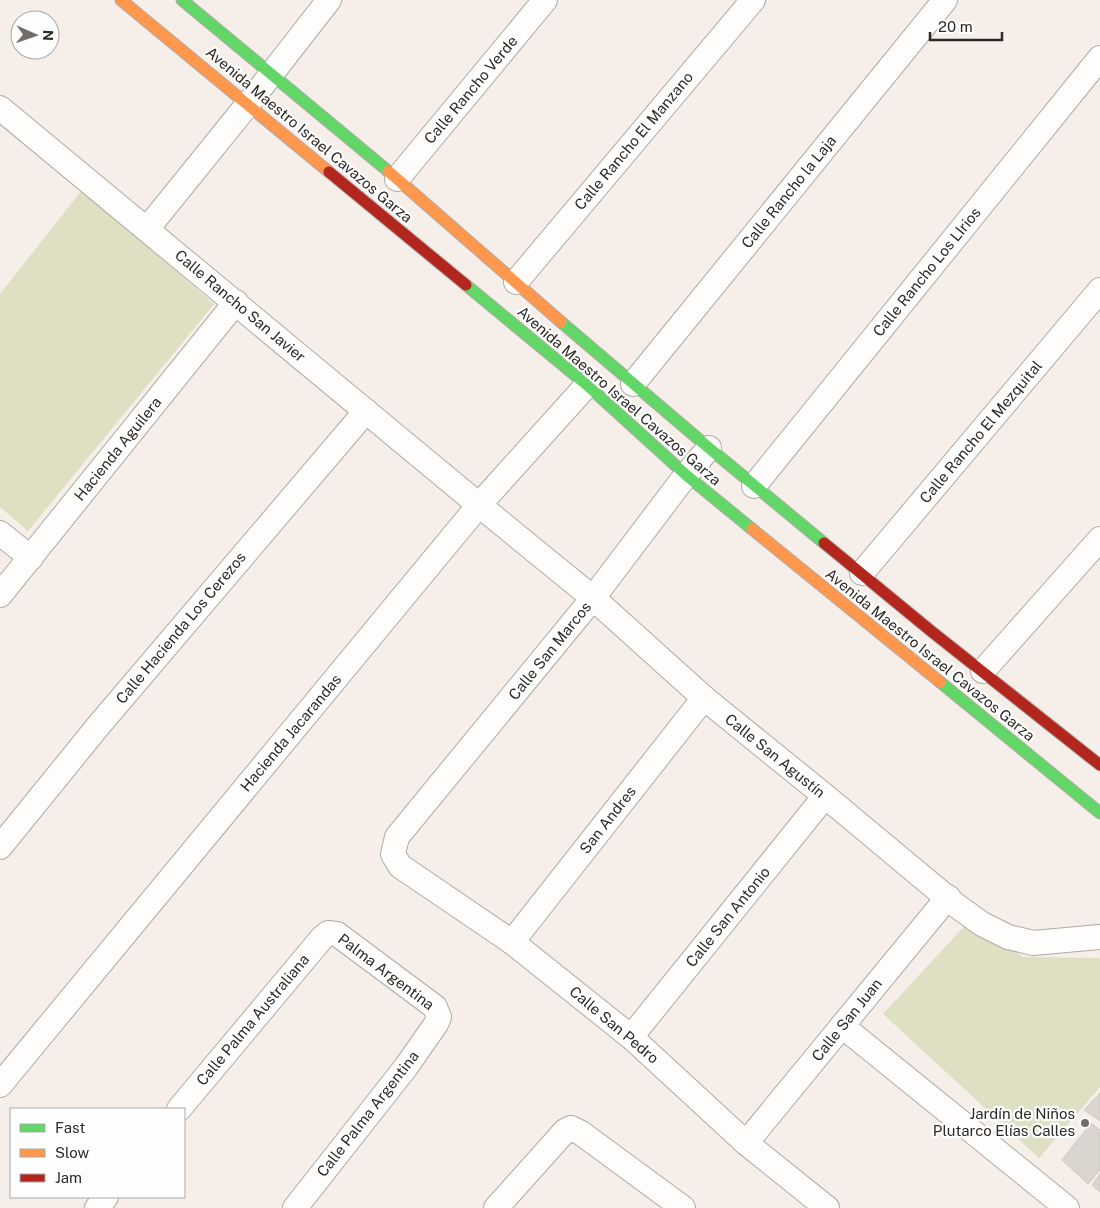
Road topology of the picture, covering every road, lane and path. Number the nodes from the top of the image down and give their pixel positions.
1 (121, 0) edge
2 (182, 0) edge
3 (328, 0) edge
4 (545, 0) edge
5 (753, 0) edge
6 (946, 0) edge
7 (1100, 58) edge
8 (271, 73) junction
9 (248, 104) junction
10 (0, 108) edge
11 (397, 179) junction
12 (147, 229) junction
13 (516, 282) junction
14 (1100, 290) edge
15 (236, 302) junction
16 (633, 384) junction
17 (587, 385) junction
18 (366, 411) junction
19 (709, 448) junction
20 (686, 475) junction
21 (754, 486) junction
22 (479, 505) junction
23 (0, 533) edge
24 (1100, 539) edge
25 (31, 558) junction
26 (862, 573) junction
27 (0, 595) edge
28 (593, 598) junction
29 (983, 671) junction
30 (704, 698) junction
31 (1100, 765) edge
32 (825, 796) junction
33 (1100, 812) edge
34 (0, 847) edge
35 (393, 854) joint
36 (948, 897) junction
37 (328, 933) joint
38 (1100, 937) edge
39 (512, 942) junction
40 (438, 1018) joint
41 (842, 1026) junction
42 (631, 1037) junction
43 (0, 1084) edge
44 (180, 1108) edge
45 (746, 1143) junction
46 (105, 1198) edge
47 (97, 1208) edge
48 (295, 1208) edge
49 (496, 1208) edge
50 (683, 1208) edge
51 (827, 1208) edge
52 (1067, 1208) edge

1 - 9 street, Avenida Maestro Israel Cavazos Garza
2 - 8 street, Avenida Maestro Israel Cavazos Garza
3 - 8 street
4 - 11 street, Calle Rancho Verde
5 - 13 street, Calle Rancho El Manzano
6 - 16 street, Calle Rancho la Laja
7 - 21 street, Calle Rancho Los LIrios
8 - 9 street
8 - 11 street, Avenida Maestro Israel Cavazos Garza
9 - 12 street
9 - 17 street, Avenida Maestro Israel Cavazos Garza
10 - 12 street, Calle Rancho San Javier
11 - 13 street, Avenida Maestro Israel Cavazos Garza
12 - 15 street, Calle Rancho San Javier
13 - 16 street, Avenida Maestro Israel Cavazos Garza
14 - 26 street, Calle Rancho El Mezquital
15 - 18 street, Calle Rancho San Javier
15 - 25 street, Hacienda Aguilera
16 - 19 street, Avenida Maestro Israel Cavazos Garza
17 - 20 street, Avenida Maestro Israel Cavazos Garza
17 - 22 street, Hacienda Jacarandas
18 - 22 street, Calle Rancho San Javier
18 - 34 street, Calle Hacienda Los Cerezos
19 - 20 street, Calle San Marcos
19 - 21 street, Avenida Maestro Israel Cavazos Garza
20 - 28 street, Calle San Marcos
20 - 33 street, Avenida Maestro Israel Cavazos Garza
21 - 26 street, Avenida Maestro Israel Cavazos Garza
22 - 28 street, Calle San Agustín
22 - 43 street, Hacienda Jacarandas
23 - 25 street
24 - 29 street
25 - 27 street, Hacienda Aguilera
26 - 29 street, Avenida Maestro Israel Cavazos Garza
28 - 30 street, Calle San Agustín
28 - 35 street, Calle San Marcos
29 - 31 street, Avenida Maestro Israel Cavazos Garza
30 - 32 street, Calle San Agustín
30 - 39 street, San Andres
32 - 36 street, Calle San Agustín
32 - 42 street, Calle San Antonio
35 - 39 street, Calle San Pedro
36 - 38 street, Calle San Agustín
36 - 41 street, Calle San Juan
37 - 40 street, Palma Argentina
37 - 44 street, Calle Palma Australiana
39 - 42 street, Calle San Pedro
40 - 48 street, Calle Palma Argentina
41 - 45 street, Calle San Juan
41 - 52 street
42 - 45 street, Calle San Pedro
45 - 51 street, Calle San Pedro
46 - 47 street
49 - 50 street

